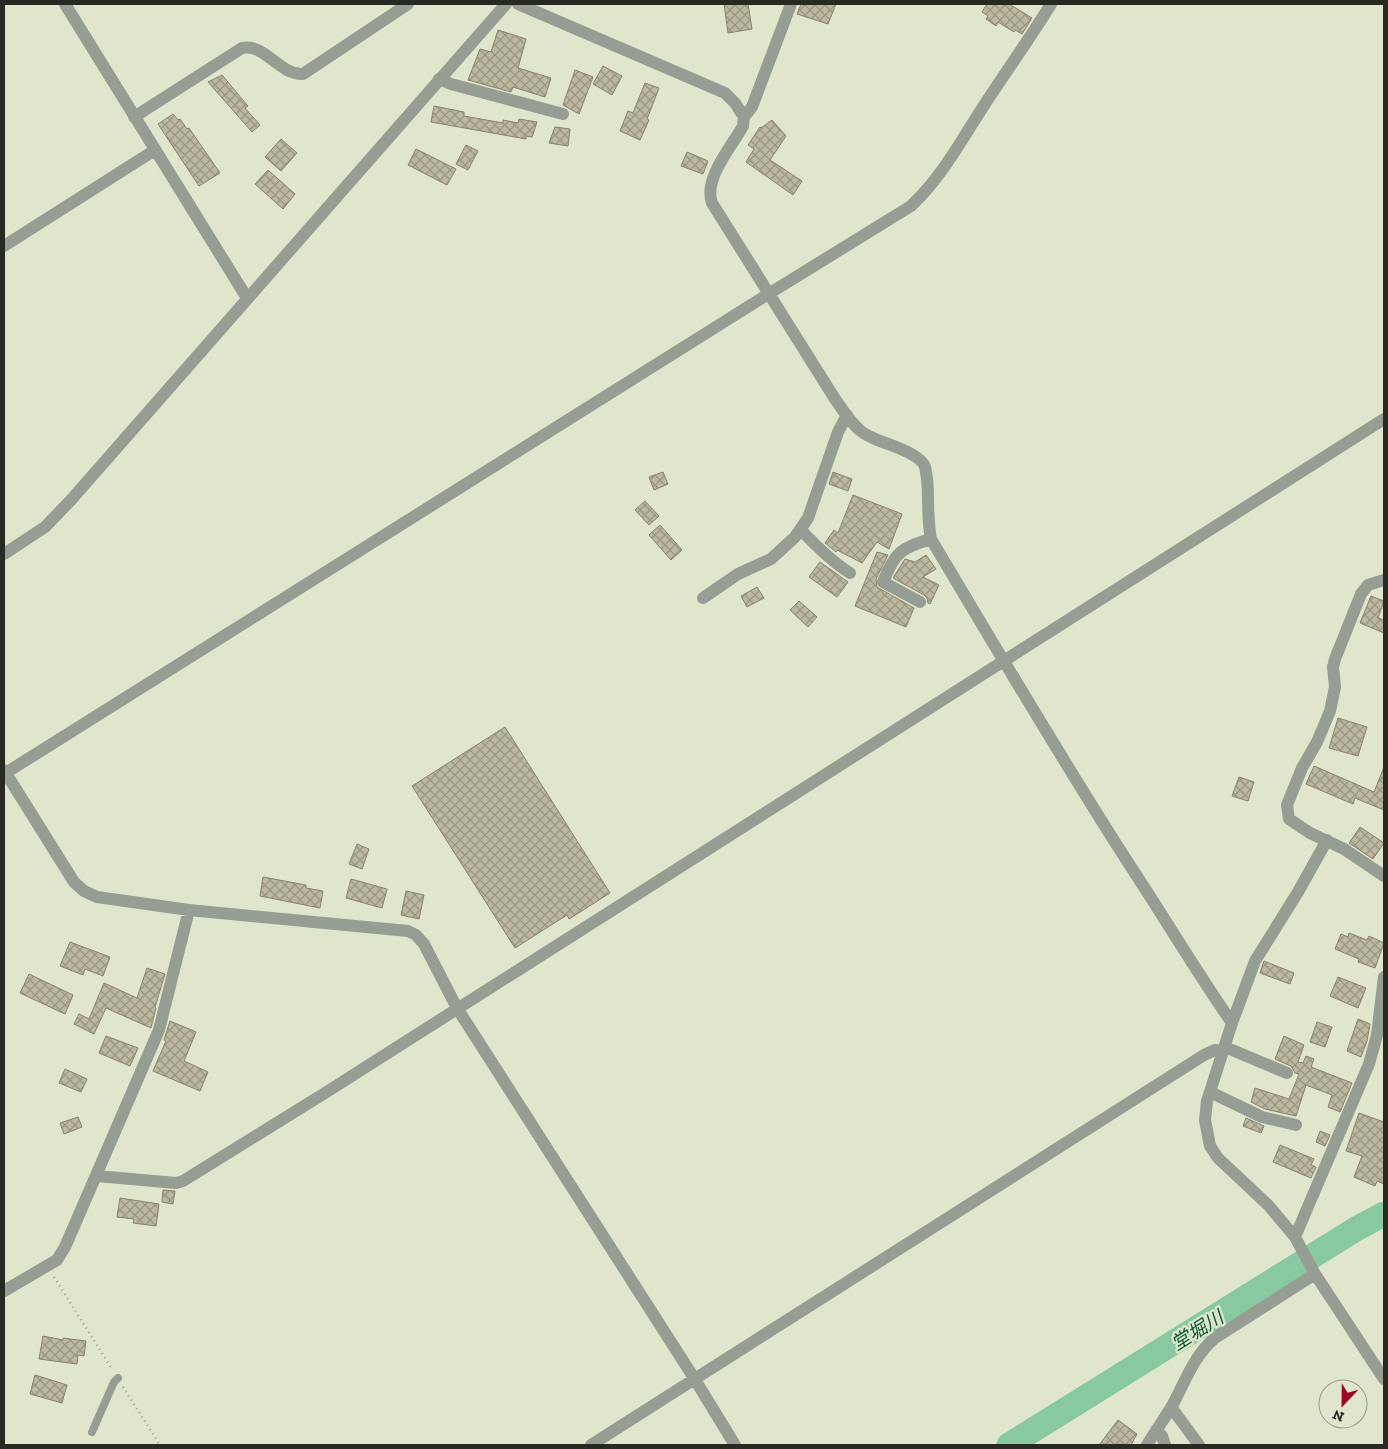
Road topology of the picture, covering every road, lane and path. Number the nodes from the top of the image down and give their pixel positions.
1 (65, 4) edge
2 (408, 4) edge
3 (506, 4) edge
4 (518, 4) edge
5 (791, 4) edge
6 (1051, 4) edge
7 (439, 79) junction
8 (563, 114) dead end
9 (134, 117) junction
10 (744, 117) junction
11 (155, 150) junction
12 (4, 246) edge
13 (770, 293) junction
14 (247, 298) junction
15 (847, 415) junction
16 (1384, 419) edge
17 (801, 530) junction
18 (931, 539) junction
19 (4, 554) edge
20 (850, 573) dead end
21 (1384, 580) edge
22 (703, 598) dead end
23 (920, 602) dead end
24 (1004, 662) junction
25 (4, 772) edge
26 (1327, 840) junction
27 (1384, 876) edge
28 (189, 910) junction
29 (1384, 977) edge
30 (457, 1008) junction
31 (1232, 1023) junction
32 (1224, 1049) junction
33 (1287, 1072) dead end
34 (1210, 1092) junction
35 (1296, 1125) dead end
36 (97, 1176) junction
37 (1295, 1237) junction
38 (46, 1265) junction
39 (1315, 1274) junction
40 (4, 1291) edge
41 (118, 1378) junction
42 (694, 1378) junction
43 (1384, 1379) edge
44 (1171, 1407) junction
45 (1156, 1430) junction
46 (92, 1432) dead end
47 (160, 1445) edge
48 (591, 1445) edge
49 (735, 1445) edge
50 (1147, 1445) edge
51 (1165, 1445) edge
52 (1199, 1445) edge

1 - 9 street
2 - 9 street
3 - 7 street
4 - 10 street
5 - 10 street
6 - 13 street
7 - 8 street
7 - 14 street
9 - 11 street
10 - 13 street
11 - 12 street
11 - 14 street
13 - 15 street
13 - 25 street
14 - 19 street
15 - 17 street
15 - 18 street
16 - 24 street
17 - 20 street
17 - 22 street
18 - 23 street
18 - 24 street
21 - 26 street
24 - 30 street
24 - 31 street
25 - 28 street
26 - 27 street
26 - 31 street
28 - 30 street
28 - 36 street
29 - 37 street
30 - 36 street
30 - 42 street
31 - 32 street
32 - 33 street
32 - 34 street
32 - 42 street
34 - 35 street
34 - 37 street
36 - 38 street
37 - 39 street
38 - 40 street
38 - 41 path
39 - 43 street
39 - 44 street
41 - 46 lane
41 - 47 path
42 - 48 street
42 - 49 street
44 - 45 street
44 - 52 street
45 - 50 street
45 - 51 street

